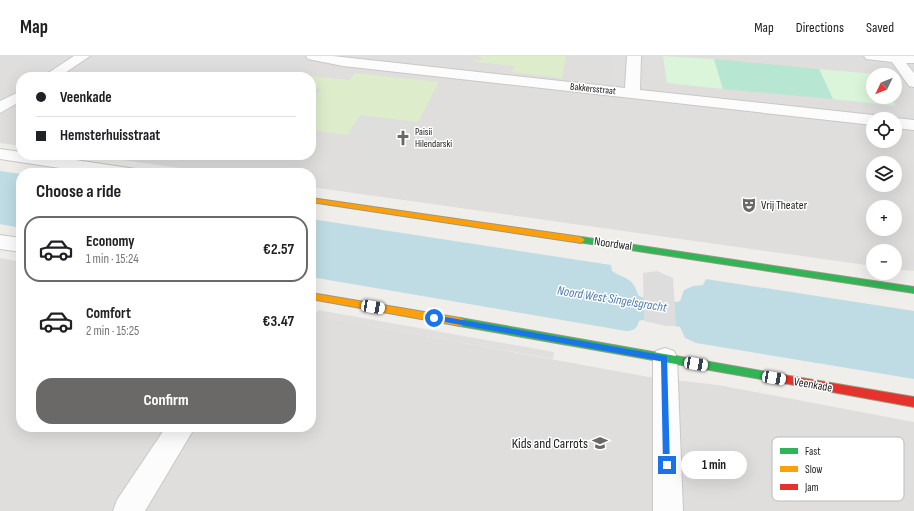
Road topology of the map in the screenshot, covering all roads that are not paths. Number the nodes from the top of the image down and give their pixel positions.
1 (82, 56) edge
2 (313, 56) edge
3 (318, 56) edge
4 (634, 56) edge
5 (871, 56) edge
6 (896, 58) junction
7 (914, 59) edge
8 (57, 72) edge
9 (914, 83) edge
10 (632, 93) junction
11 (16, 98) edge
12 (0, 108) edge
13 (866, 119) edge
14 (902, 124) edge
15 (914, 125) edge
16 (0, 154) edge
17 (16, 156) edge
18 (41, 160) edge
19 (95, 168) edge
20 (316, 201) edge
21 (0, 242) edge
22 (16, 244) edge
23 (914, 290) edge
24 (316, 297) edge
25 (665, 358) junction
26 (914, 402) edge
27 (178, 432) edge
28 (128, 511) edge
29 (668, 511) edge

1 - 8 street
2 - 3 street, Bakkersstraat
3 - 10 street, Bakkersstraat
4 - 10 street
5 - 6 street
6 - 7 street
6 - 9 street
10 - 13 street, Bakkersstraat
11 - 12 street
14 - 15 street
16 - 17 street
18 - 19 street
20 - 23 street, Noordwal
21 - 22 street
24 - 25 street, Veenkade
25 - 26 street, Veenkade
25 - 29 street
27 - 28 street

